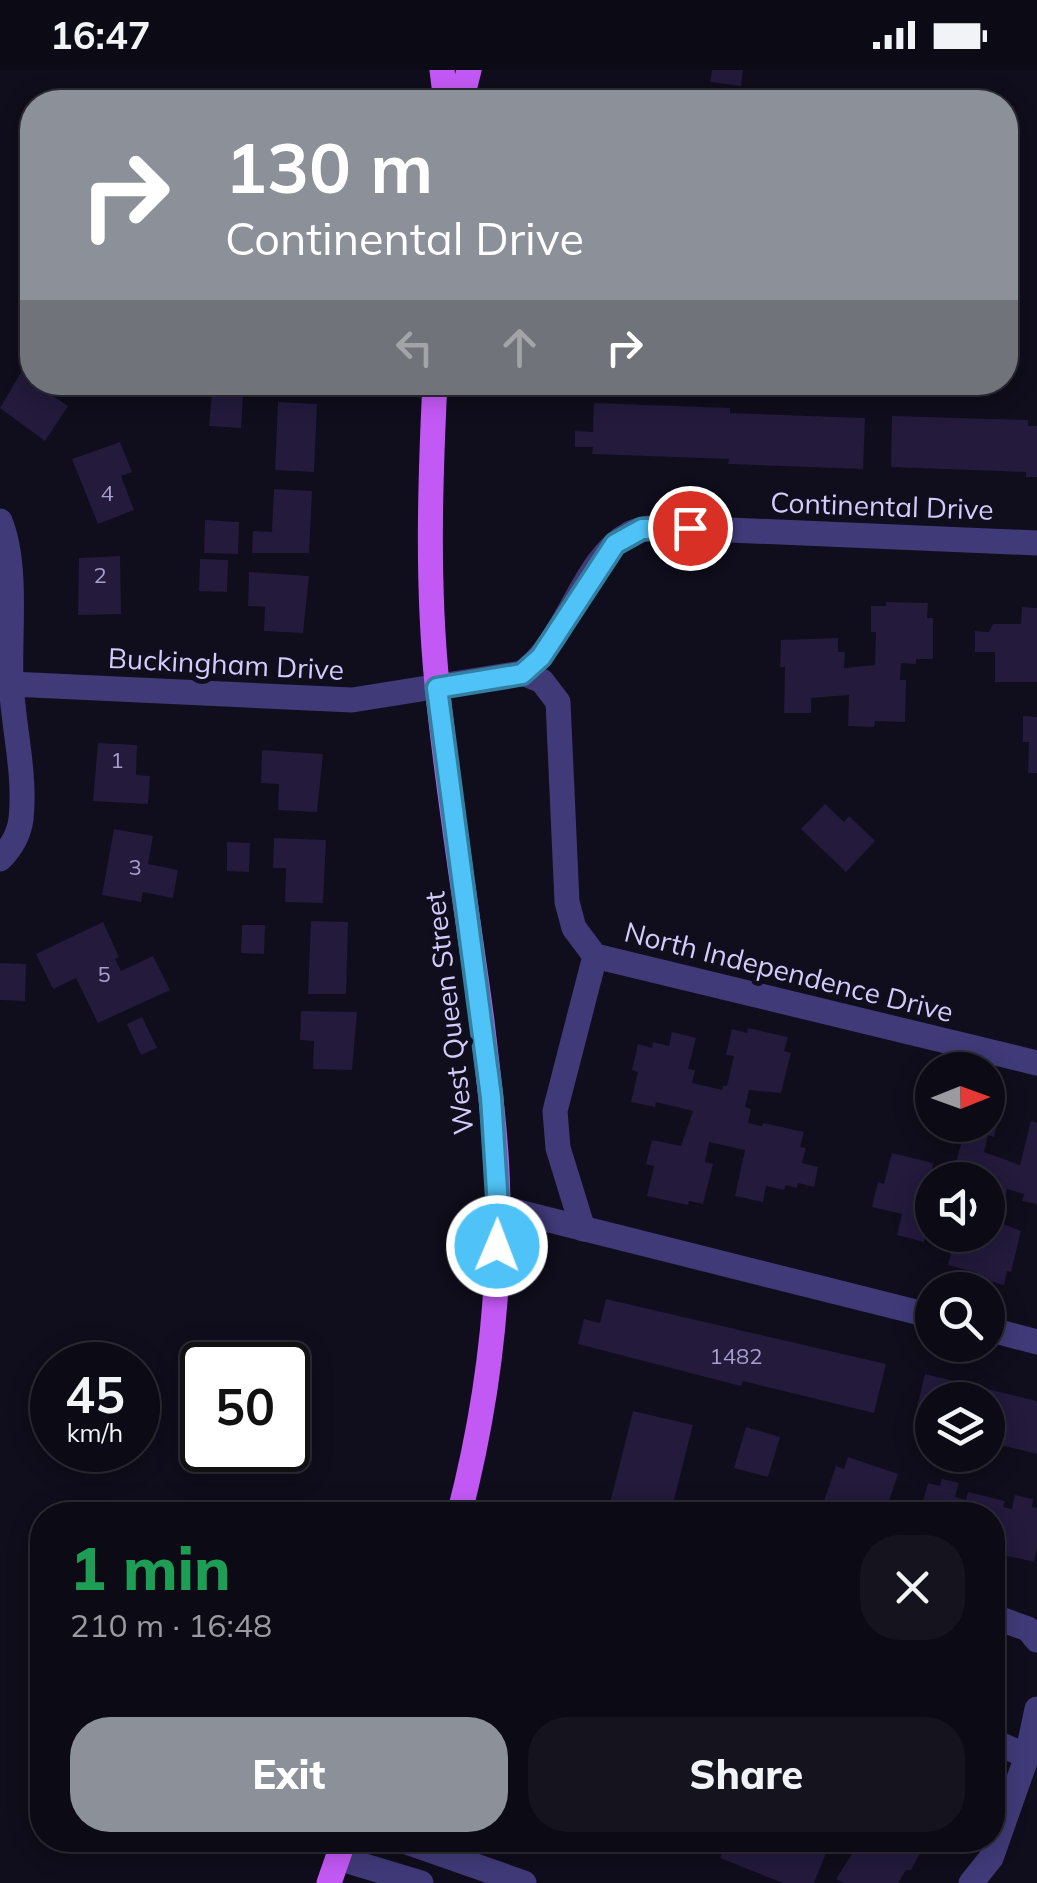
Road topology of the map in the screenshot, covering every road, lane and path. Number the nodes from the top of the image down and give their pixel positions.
1 (435, 395) edge
2 (0, 521) edge
3 (1037, 543) edge
4 (522, 674) junction
5 (12, 684) junction
6 (437, 688) junction
7 (0, 859) edge
8 (595, 956) junction
9 (1037, 1063) edge
10 (498, 1207) junction
11 (582, 1228) junction
12 (915, 1312) edge
13 (1005, 1334) edge
14 (1037, 1342) edge
15 (462, 1502) edge
16 (1005, 1621) edge
17 (1037, 1640) edge
18 (1037, 1709) edge
19 (1005, 1747) edge
20 (1026, 1756) junction
21 (1005, 1817) edge
22 (340, 1852) edge
23 (348, 1852) edge
24 (435, 1852) edge
25 (993, 1852) edge
26 (329, 1883) edge
27 (421, 1883) edge
28 (524, 1883) edge
29 (971, 1883) edge

1 - 6 main road, West Queen Street
2 - 5 street
3 - 4 street, Continental Drive
4 - 6 street
4 - 8 street, North Independence Drive
5 - 6 street, Buckingham Drive
5 - 7 street
6 - 10 main road, West Queen Street
8 - 9 street, North Independence Drive
8 - 11 street
10 - 11 street
10 - 15 main road, West Queen Street
11 - 12 street
13 - 14 street
16 - 17 street
18 - 20 street
19 - 20 street
20 - 21 street
22 - 26 main road
23 - 27 street
24 - 28 street
25 - 29 street

